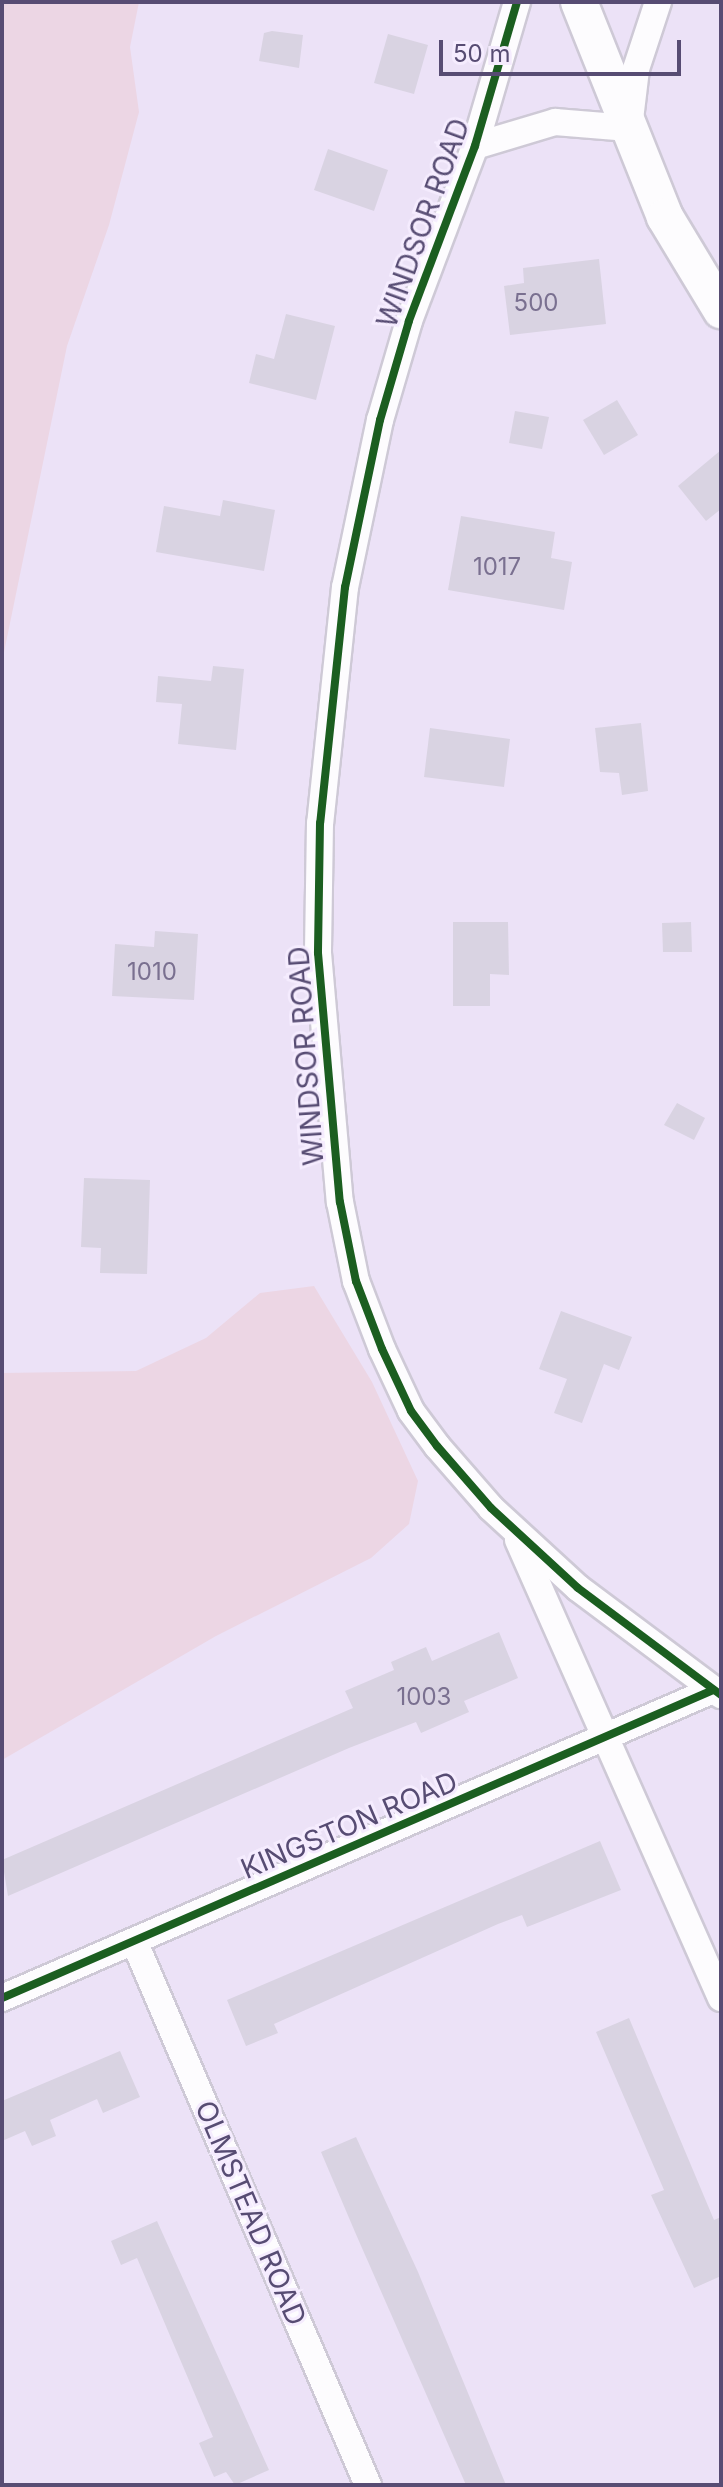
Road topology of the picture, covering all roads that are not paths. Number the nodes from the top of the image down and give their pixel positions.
1 (517, 2) edge
2 (579, 2) edge
3 (658, 2) edge
4 (629, 128) junction
5 (475, 146) junction
6 (721, 310) edge
7 (512, 1528) junction
8 (717, 1692) edge
9 (609, 1738) junction
10 (134, 1941) junction
11 (2, 1998) edge
12 (721, 1998) edge
13 (368, 2485) edge

1 - 5 street, WINDSOR ROAD
2 - 4 street
3 - 4 street
4 - 5 street, WINDSOR ROAD
4 - 6 street
5 - 7 street, WINDSOR ROAD
7 - 8 street, WINDSOR ROAD
7 - 9 street
8 - 9 street, KINGSTON ROAD
9 - 10 street, KINGSTON ROAD
9 - 12 street
10 - 11 street, KINGSTON ROAD
10 - 13 street, OLMSTEAD ROAD

